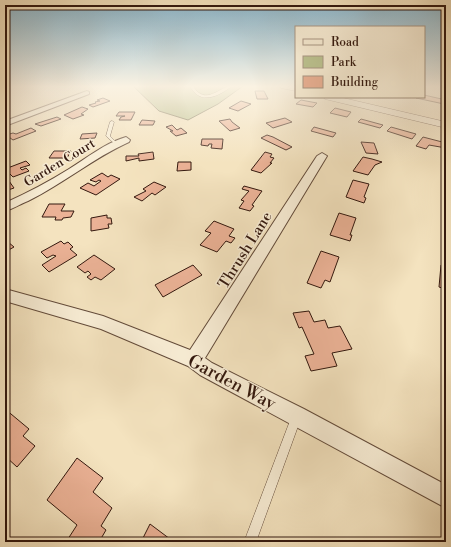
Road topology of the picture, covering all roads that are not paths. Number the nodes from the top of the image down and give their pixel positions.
1 (38, 112) edge
2 (389, 112) edge
3 (112, 122) dead end
4 (5, 124) edge
5 (446, 125) edge
6 (126, 140) dead end
7 (116, 144) junction
8 (322, 156) dead end
9 (5, 207) edge
10 (5, 296) edge
11 (194, 360) junction
12 (297, 416) junction
13 (446, 497) edge
14 (250, 542) edge

1 - 4 street
2 - 5 street
3 - 7 lane
6 - 7 street, Garden Court
7 - 9 street, Garden Court
8 - 11 street, Thrush Lane
10 - 11 street, Garden Way
11 - 12 street, Garden Way
12 - 13 street, Garden Way
12 - 14 lane

